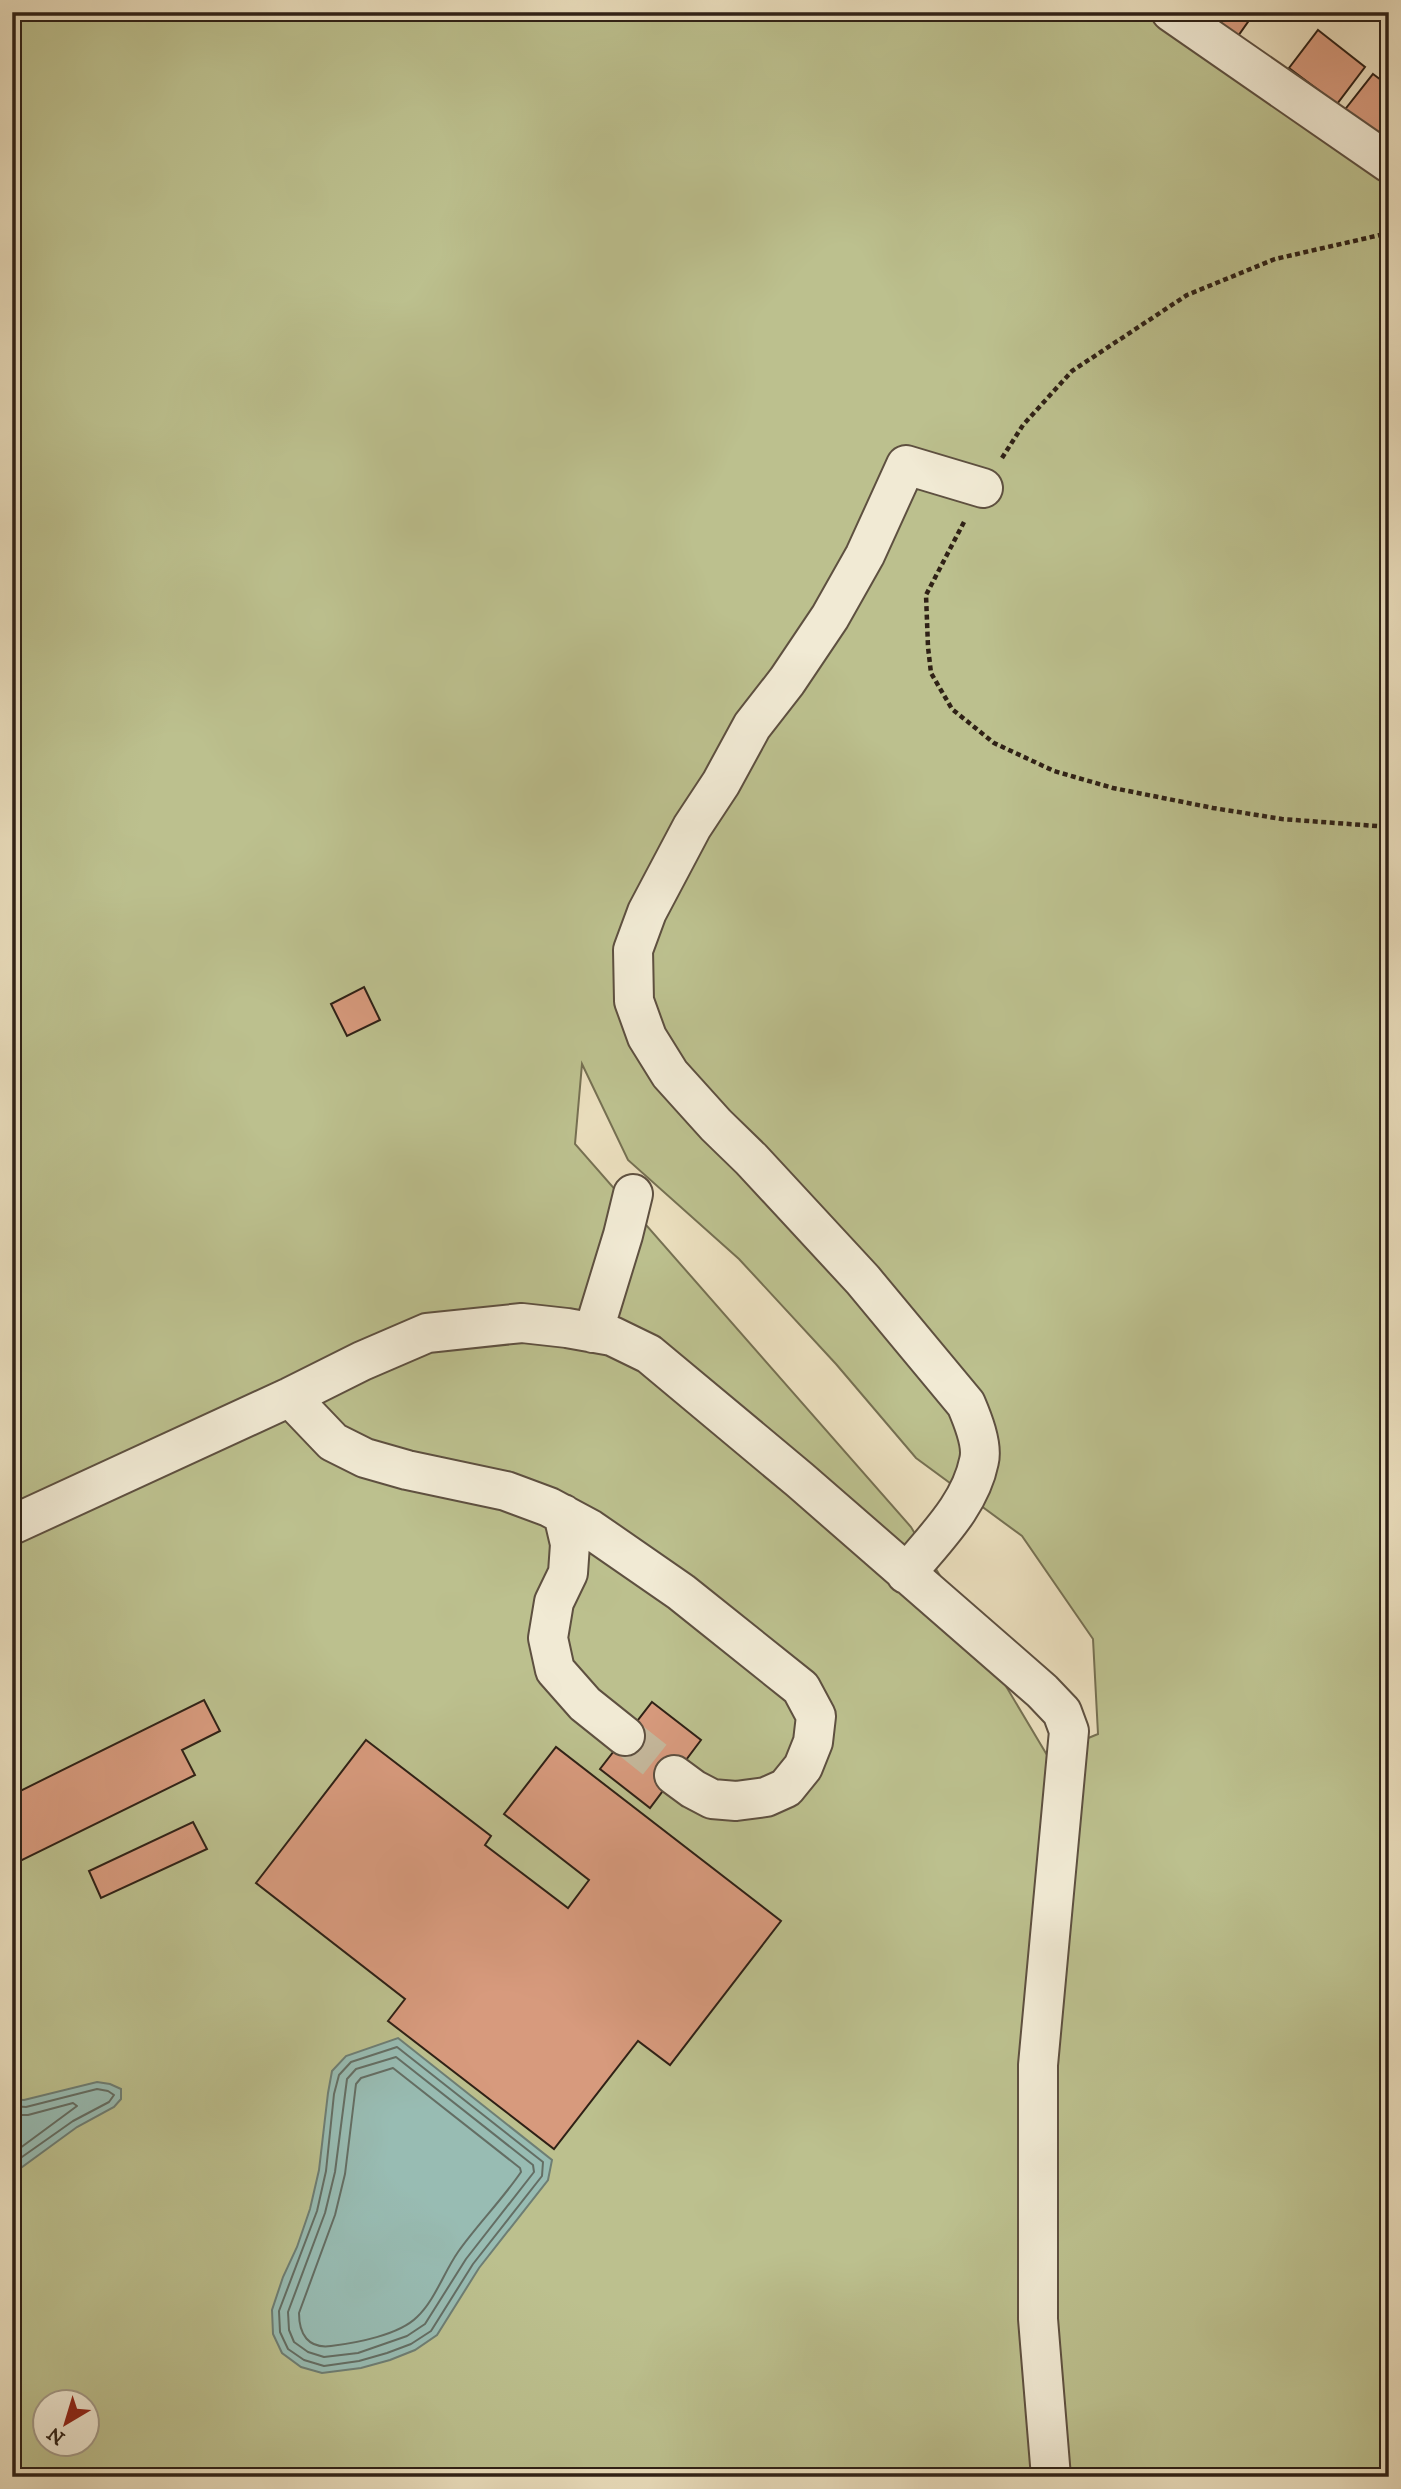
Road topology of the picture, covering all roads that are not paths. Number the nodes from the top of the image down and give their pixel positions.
1 (1171, 12) edge
2 (1389, 163) edge
3 (983, 488) road end
4 (633, 1194) dead end
5 (593, 1333) junction
6 (290, 1397) junction
7 (563, 1514) junction
8 (12, 1525) edge
9 (906, 1574) junction
10 (625, 1736) tunnel mouth
11 (674, 1775) tunnel mouth
12 (1051, 2477) edge

1 - 2 street
3 - 9 street
4 - 5 street
5 - 6 street
5 - 9 street
6 - 7 street
6 - 8 street
7 - 10 street
7 - 11 street
9 - 12 street

